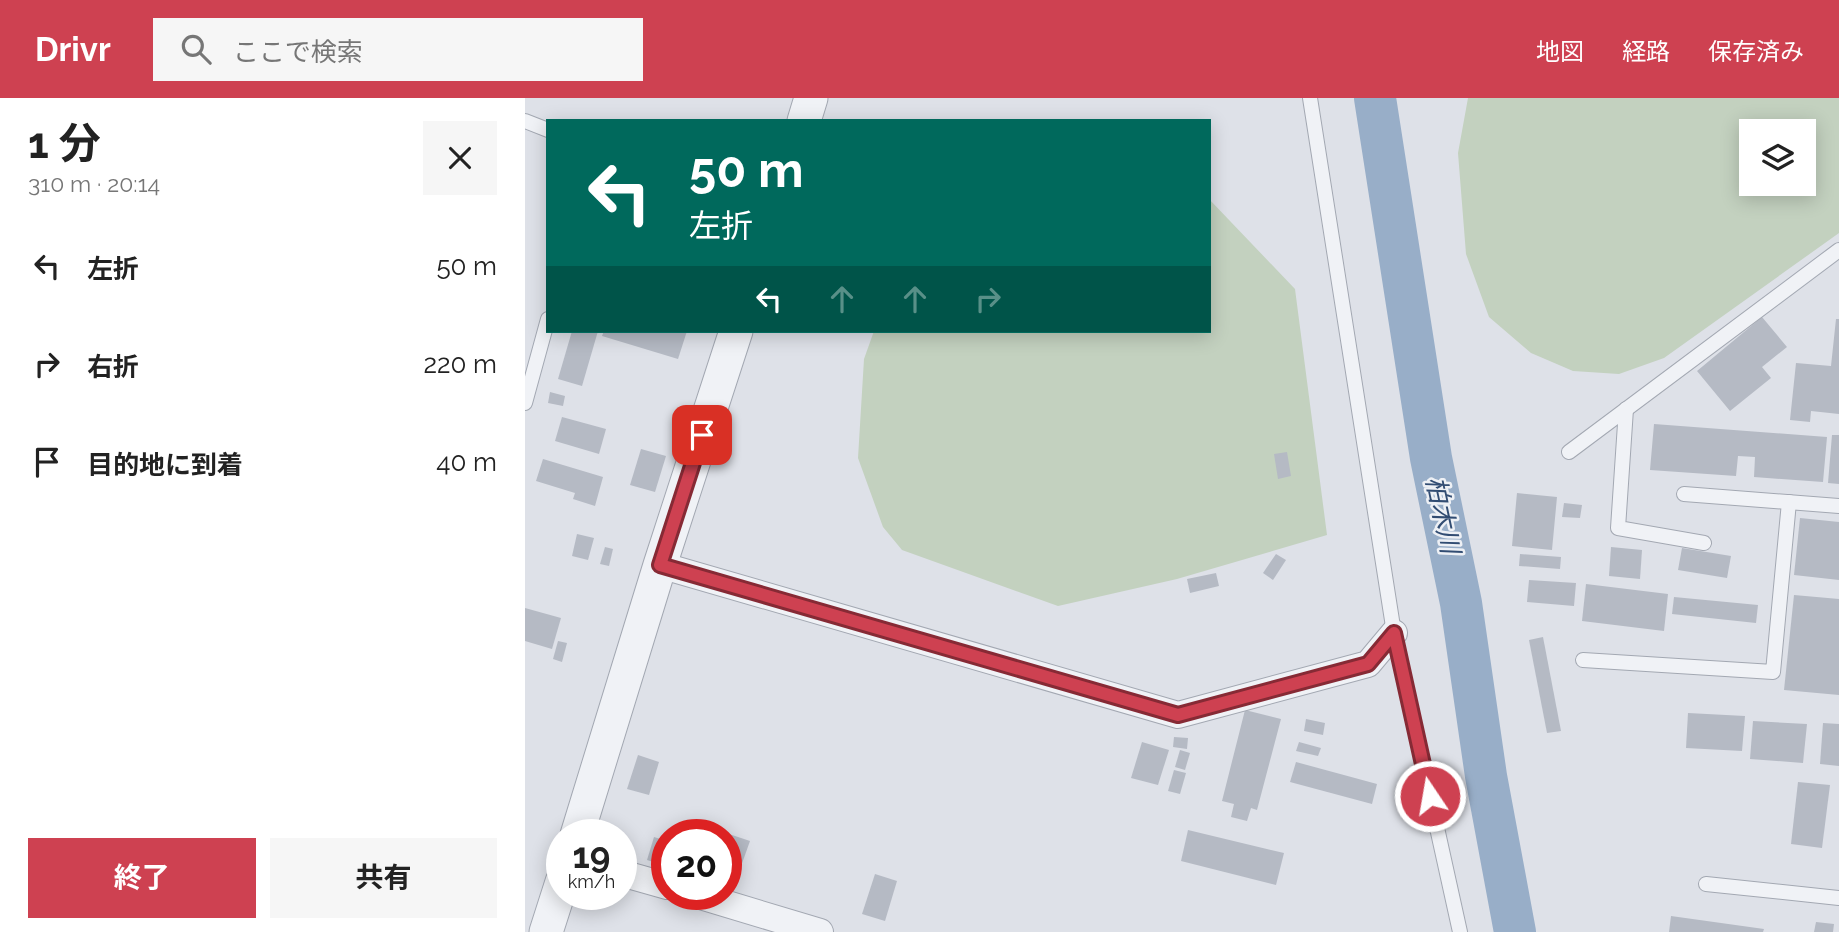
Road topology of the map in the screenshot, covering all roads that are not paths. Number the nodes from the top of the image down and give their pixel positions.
1 (1310, 98) edge
2 (525, 121) edge
3 (546, 129) edge
4 (1839, 250) edge
5 (546, 327) edge
6 (735, 333) edge
7 (525, 403) edge
8 (1626, 409) junction
9 (1569, 452) dead end
10 (1684, 494) dead end
11 (1789, 502) junction
12 (1839, 506) edge
13 (1705, 542) dead end
14 (660, 565) junction
15 (1394, 633) junction
16 (1583, 660) dead end
17 (582, 819) edge
18 (1706, 884) dead end
19 (1839, 898) edge
20 (742, 908) edge
21 (553, 910) edge
22 (546, 932) edge
23 (820, 932) edge
24 (1460, 932) edge

1 - 15 lane
2 - 3 lane
4 - 8 lane
5 - 7 lane
6 - 14 street
8 - 9 lane
8 - 13 lane
10 - 11 lane
11 - 12 lane
11 - 16 lane
14 - 15 street
14 - 17 street
15 - 24 lane
18 - 19 lane
20 - 23 street
21 - 22 street

